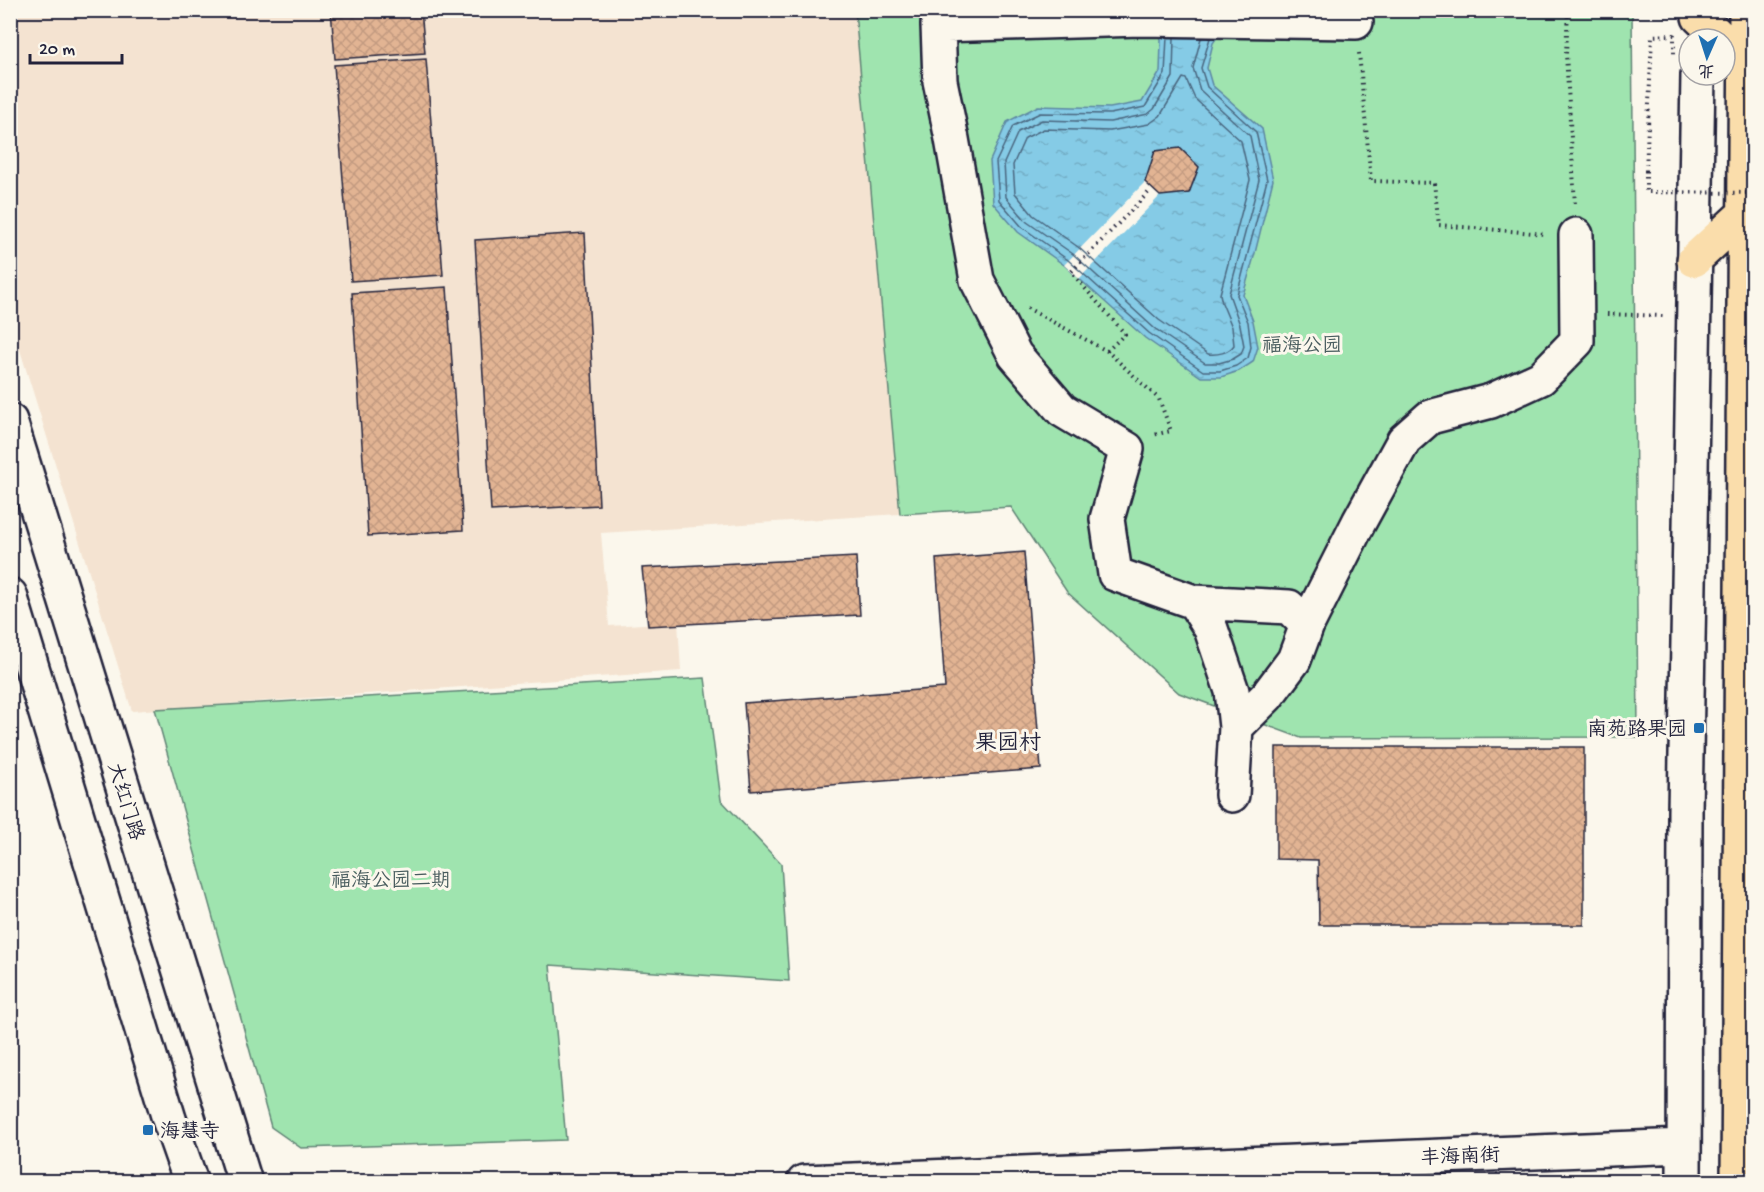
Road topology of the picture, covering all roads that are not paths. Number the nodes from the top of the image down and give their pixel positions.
1 (1746, 10) edge
2 (1356, 22) road end
3 (1737, 33) edge
4 (1698, 87) edge
5 (1736, 87) edge
6 (1749, 203) edge
7 (1576, 235) road end
8 (1694, 260) junction
9 (10, 421) edge
10 (10, 595) edge
11 (1194, 602) junction
12 (1307, 625) junction
13 (1236, 727) junction
14 (1232, 795) dead end
15 (1684, 1146) junction
16 (191, 1182) edge
17 (245, 1182) edge
18 (804, 1182) edge
19 (1684, 1182) edge
20 (1738, 1182) edge

1 - 3 highway
2 - 11 street
4 - 8 street
5 - 6 highway
6 - 8 highway
6 - 20 highway
7 - 12 street
8 - 15 street
9 - 17 street, 大红门路
10 - 16 street
11 - 12 street
11 - 13 street
12 - 13 street
13 - 14 street
15 - 18 street, 丰海南街
15 - 19 street

